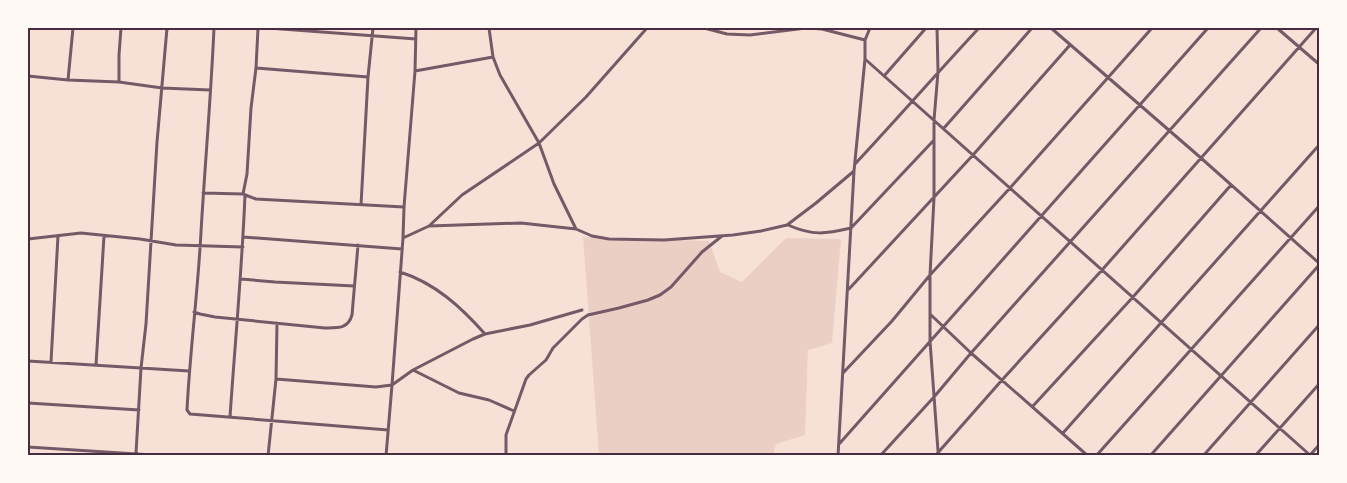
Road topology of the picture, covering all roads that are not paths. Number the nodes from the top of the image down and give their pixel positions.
1 (72, 28) edge
2 (120, 28) edge
3 (167, 28) edge
4 (214, 28) edge
5 (258, 28) edge
6 (268, 28) edge
7 (373, 28) edge
8 (417, 28) edge
9 (488, 28) edge
10 (648, 28) edge
11 (704, 28) edge
12 (807, 28) edge
13 (870, 28) edge
14 (926, 28) edge
15 (937, 28) edge
16 (979, 28) edge
17 (1032, 28) edge
18 (1051, 28) edge
19 (1152, 28) edge
20 (1208, 28) edge
21 (1261, 28) edge
22 (1277, 28) edge
23 (1316, 28) edge
24 (372, 36) junction
25 (416, 39) junction
26 (865, 40) junction
27 (1070, 45) junction
28 (1299, 47) junction
29 (493, 57) junction
30 (864, 59) junction
31 (1320, 65) edge
32 (256, 68) junction
33 (414, 71) junction
34 (938, 72) junction
35 (28, 76) edge
36 (884, 76) junction
37 (368, 77) junction
38 (1108, 77) junction
39 (68, 80) junction
40 (119, 82) junction
41 (162, 88) junction
42 (210, 90) junction
43 (913, 102) junction
44 (1140, 104) junction
45 (934, 120) junction
46 (944, 129) junction
47 (1170, 130) junction
48 (934, 140) junction
49 (539, 143) junction
50 (1320, 144) edge
51 (973, 155) junction
52 (1201, 158) junction
53 (855, 164) junction
54 (854, 171) junction
55 (1231, 185) junction
56 (1010, 188) junction
57 (203, 193) junction
58 (244, 194) junction
59 (934, 198) junction
60 (361, 205) junction
61 (1320, 205) edge
62 (404, 207) junction
63 (1260, 211) junction
64 (1042, 216) junction
65 (787, 225) junction
66 (428, 226) junction
67 (851, 228) junction
68 (576, 229) junction
69 (58, 236) junction
70 (104, 236) junction
71 (722, 236) junction
72 (243, 237) junction
73 (403, 238) junction
74 (1290, 238) junction
75 (28, 239) edge
76 (151, 241) junction
77 (1071, 242) junction
78 (358, 245) junction
79 (200, 246) junction
80 (243, 247) junction
81 (402, 249) junction
82 (1320, 264) edge
83 (1102, 270) junction
84 (400, 272) junction
85 (930, 275) junction
86 (241, 279) junction
87 (354, 286) junction
88 (848, 290) junction
89 (1133, 297) junction
90 (582, 310) dead end
91 (194, 312) junction
92 (930, 314) junction
93 (236, 319) junction
94 (1162, 322) junction
95 (278, 323) junction
96 (1320, 324) edge
97 (943, 326) junction
98 (485, 334) junction
99 (930, 341) junction
100 (1192, 349) junction
101 (971, 353) junction
102 (28, 360) edge
103 (51, 362) junction
104 (96, 365) junction
105 (141, 368) junction
106 (189, 370) junction
107 (413, 370) junction
108 (843, 373) junction
109 (1221, 375) junction
110 (276, 379) junction
111 (1002, 380) junction
112 (1320, 383) edge
113 (392, 385) junction
114 (934, 397) junction
115 (1250, 401) junction
116 (28, 403) edge
117 (1033, 406) junction
118 (139, 410) junction
119 (514, 411) junction
120 (230, 417) junction
121 (271, 421) junction
122 (1280, 428) junction
123 (388, 430) junction
124 (1063, 433) junction
125 (840, 443) junction
126 (1320, 444) edge
127 (28, 447) edge
128 (136, 453) junction
129 (937, 454) edge
130 (1311, 455) edge
131 (168, 456) edge
132 (268, 456) edge
133 (386, 456) edge
134 (506, 456) edge
135 (838, 456) edge
136 (880, 456) edge
137 (1088, 456) edge
138 (1096, 456) edge
139 (1150, 456) edge
140 (1203, 456) edge
141 (1256, 456) edge

1 - 39 street
2 - 40 street
3 - 41 street
4 - 42 street
5 - 32 street
6 - 24 street
7 - 24 street
8 - 25 street
9 - 29 street
10 - 49 street
11 - 12 street
12 - 26 street
13 - 26 street
14 - 36 street
15 - 34 street
16 - 34 street
17 - 46 street
18 - 27 street
19 - 38 street
20 - 44 street
21 - 47 street
22 - 28 street
23 - 28 street
24 - 25 street
24 - 37 street
25 - 33 street
26 - 30 street
27 - 38 street
27 - 51 street
28 - 31 street
28 - 52 street
29 - 33 street
29 - 49 street
30 - 36 street
30 - 53 street
32 - 37 street
32 - 58 street
33 - 62 street
34 - 43 street
34 - 45 street
35 - 39 street
36 - 43 street
37 - 60 street
38 - 44 street
38 - 56 street
39 - 40 street
40 - 41 street
41 - 42 street
41 - 76 street
42 - 57 street
43 - 45 street
43 - 53 street
44 - 47 street
44 - 64 street
45 - 46 street
45 - 48 street
46 - 51 street
47 - 52 street
47 - 77 street
48 - 59 street
48 - 67 street
49 - 66 street
49 - 68 street
50 - 63 street
51 - 56 street
51 - 59 street
52 - 55 street
52 - 83 street
53 - 54 street
54 - 65 street
54 - 67 street
55 - 63 street
55 - 89 street
56 - 64 street
56 - 85 street
57 - 58 street
57 - 79 street
58 - 60 street
58 - 72 street
59 - 85 street
59 - 88 street
60 - 62 street
61 - 74 street
62 - 73 street
63 - 74 street
63 - 94 street
64 - 77 street
64 - 97 street
65 - 67 street
65 - 71 street
66 - 68 street
66 - 73 street
67 - 88 street
68 - 71 street
69 - 70 street
69 - 75 street
69 - 103 street
70 - 76 street
70 - 104 street
71 - 119 street
72 - 78 street
72 - 80 street
73 - 81 street
74 - 82 street
74 - 100 street
76 - 79 street
76 - 105 street
77 - 83 street
77 - 101 street
78 - 81 street
78 - 87 street
79 - 80 street
79 - 91 street
80 - 86 street
81 - 84 street
82 - 109 street
83 - 89 street
83 - 111 street
84 - 98 street
84 - 113 street
85 - 92 street
85 - 108 street
86 - 87 street
86 - 93 street
87 - 95 street
88 - 108 street
89 - 94 street
89 - 117 street
90 - 98 street
91 - 93 street
91 - 106 street
92 - 97 street
92 - 99 street
93 - 95 street
93 - 120 street
94 - 100 street
94 - 124 street
95 - 110 street
96 - 115 street
97 - 99 street
97 - 101 street
98 - 107 street
99 - 114 street
99 - 125 street
100 - 109 street
100 - 138 street
101 - 111 street
101 - 114 street
102 - 103 street
103 - 104 street
104 - 105 street
105 - 106 street
105 - 118 street
106 - 120 street
107 - 113 street
107 - 119 street
108 - 125 street
109 - 115 street
109 - 139 street
110 - 113 street
110 - 121 street
111 - 117 street
111 - 129 street
112 - 122 street
113 - 123 street
114 - 129 street
114 - 136 street
115 - 122 street
115 - 140 street
116 - 118 street
117 - 124 street
118 - 128 street
119 - 134 street
120 - 121 street
121 - 123 street
121 - 132 street
122 - 130 street
122 - 141 street
123 - 133 street
124 - 137 street
125 - 135 street
126 - 130 street
127 - 128 street
128 - 131 street

